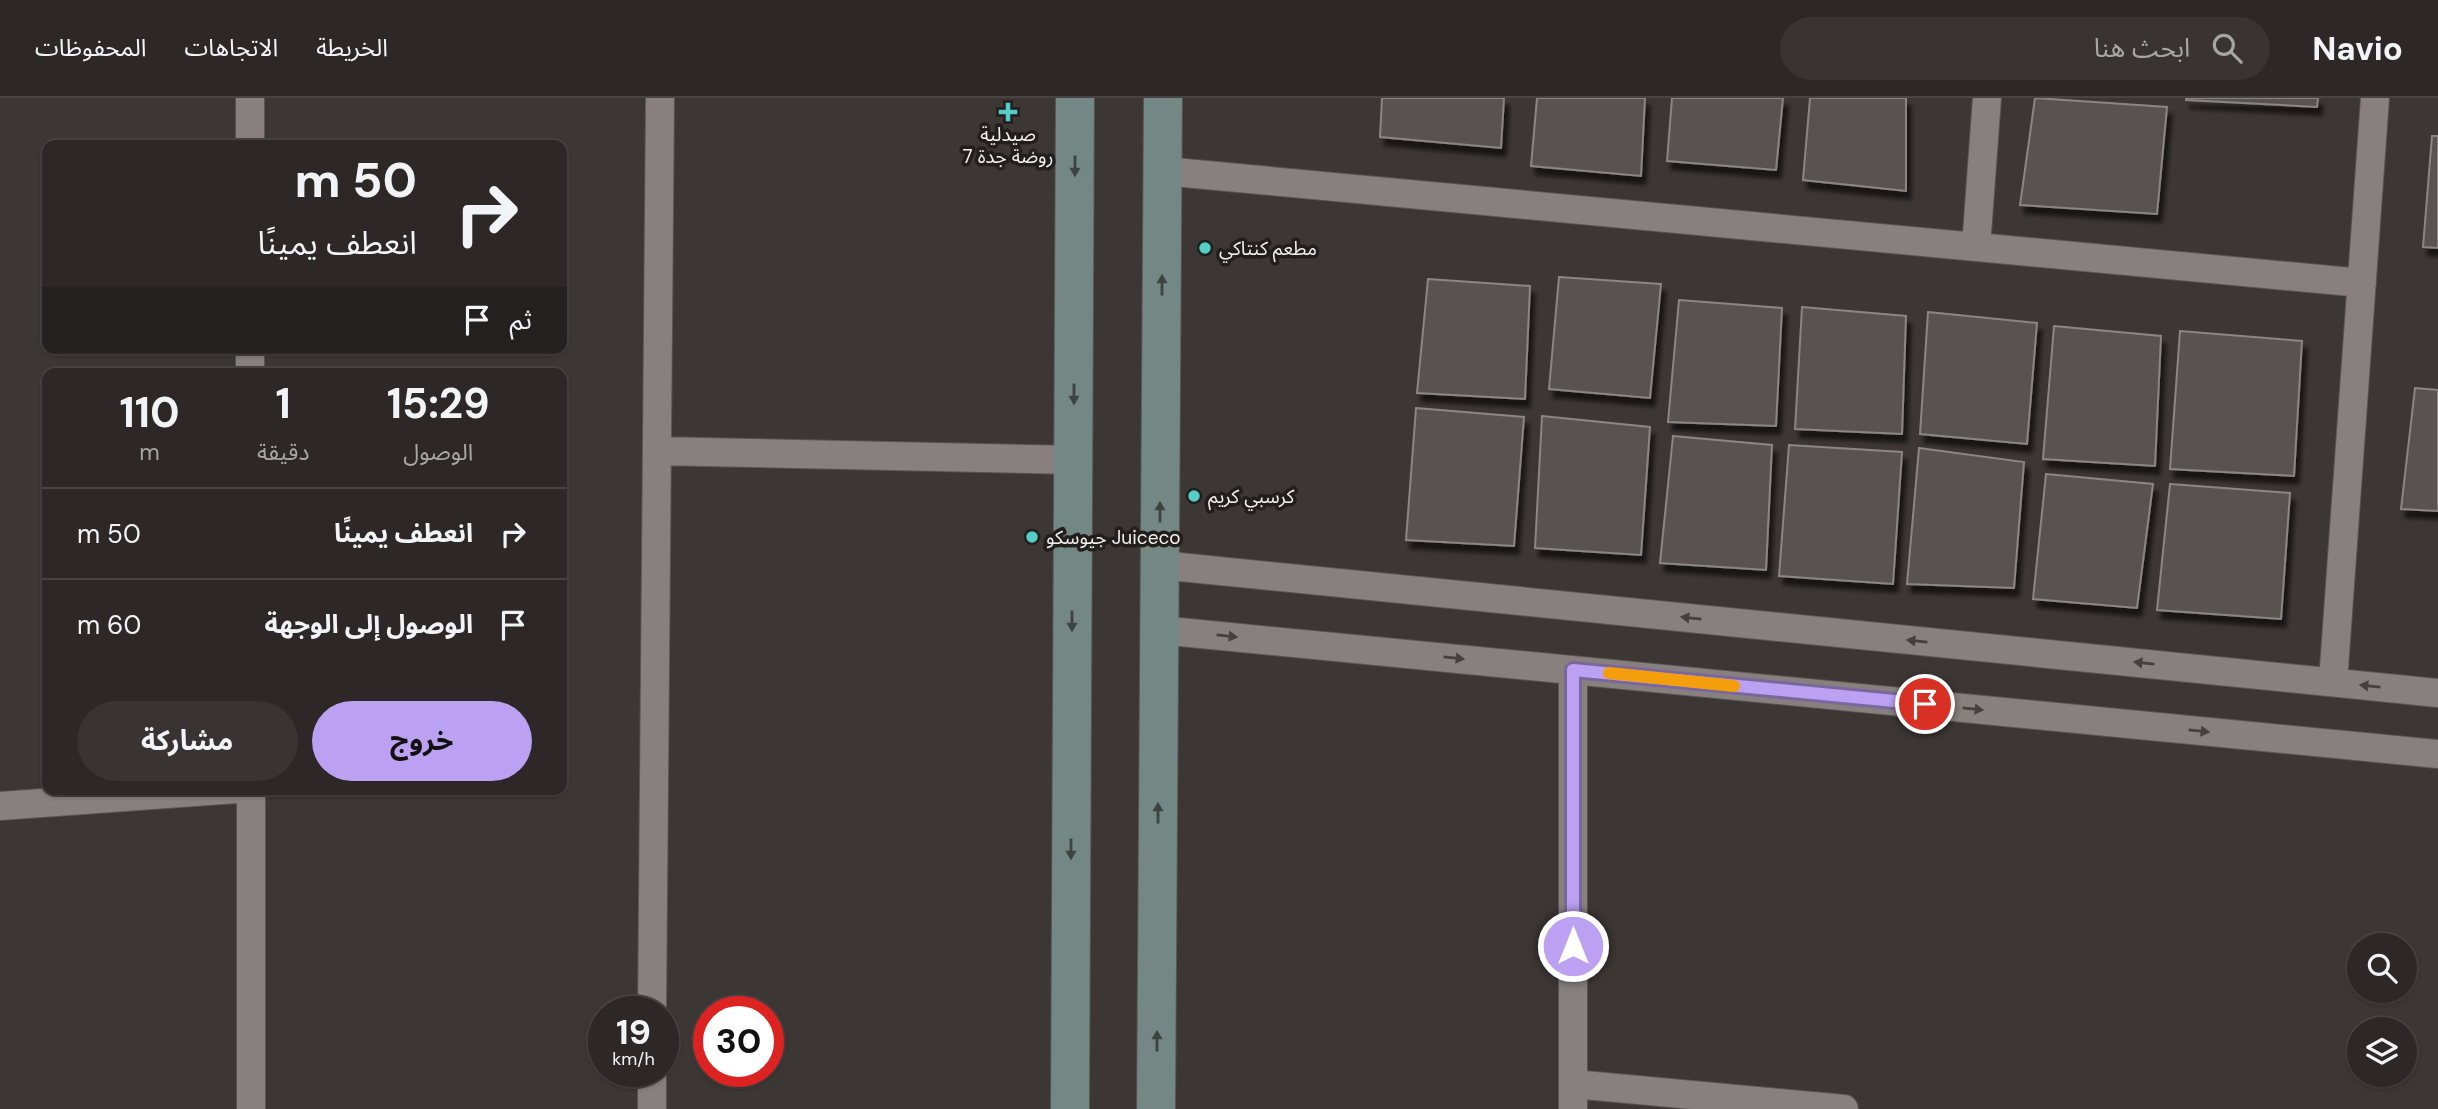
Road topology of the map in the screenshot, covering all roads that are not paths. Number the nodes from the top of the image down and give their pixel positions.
1 (250, 98) edge
2 (660, 98) edge
3 (1075, 98) edge
4 (1163, 98) edge
5 (1987, 98) edge
6 (2375, 98) edge
7 (250, 140) edge
8 (1163, 171) junction
9 (1976, 247) junction
10 (2362, 283) junction
11 (657, 451) junction
12 (1073, 460) junction
13 (1160, 565) junction
14 (1159, 629) junction
15 (1573, 670) junction
16 (2333, 682) junction
17 (2438, 693) edge
18 (2438, 754) edge
19 (153, 795) edge
20 (251, 795) edge
21 (0, 806) edge
22 (652, 996) edge
23 (652, 1087) edge
24 (1573, 1097) edge
25 (251, 1109) edge
26 (652, 1109) edge
27 (1070, 1109) edge
28 (1156, 1109) edge
29 (1844, 1109) edge

1 - 7 street
2 - 11 street
3 -> 12 street
4 - 8 street
5 - 9 street
6 - 10 street
8 - 9 street
13 -> 8 street
9 - 10 street
10 - 16 street
11 - 12 street
11 - 22 street
12 -> 27 street
13 - 14 street
16 -> 13 street
14 -> 15 street
28 -> 14 street
15 -> 18 street
15 - 24 street
17 -> 16 street
19 - 21 street
20 - 25 street
23 - 26 street
24 - 29 street

